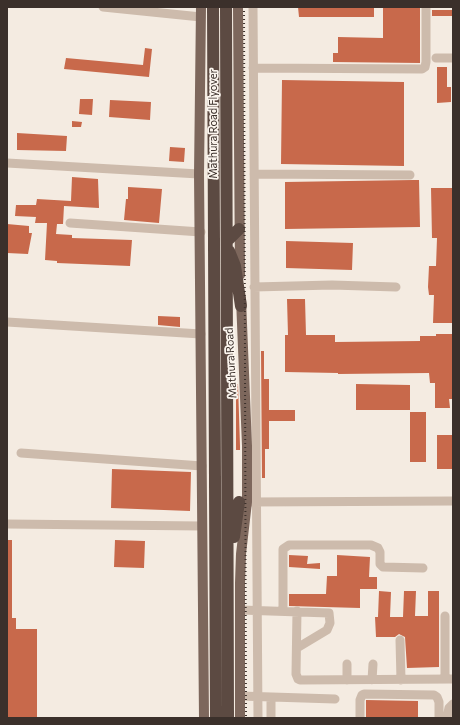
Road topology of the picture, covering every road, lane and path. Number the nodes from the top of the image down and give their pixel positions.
1 (103, 7) edge
2 (213, 7) edge
3 (226, 7) edge
4 (238, 7) edge
5 (253, 7) edge
6 (426, 7) edge
7 (201, 12) edge
8 (436, 58) dead end
9 (453, 58) edge
10 (253, 68) junction
11 (7, 163) edge
12 (199, 174) junction
13 (254, 174) junction
14 (410, 175) dead end
15 (70, 223) dead end
16 (239, 229) junction
17 (201, 232) junction
18 (227, 244) junction
19 (254, 287) junction
20 (396, 287) dead end
21 (241, 306) junction
22 (7, 322) edge
23 (201, 334) junction
24 (21, 453) dead end
25 (202, 466) junction
26 (453, 501) edge
27 (242, 502) junction
28 (7, 524) edge
29 (202, 526) junction
30 (423, 568) dead end
31 (240, 610) junction
32 (257, 611) junction
33 (283, 611) junction
34 (297, 611) junction
35 (445, 616) dead end
36 (400, 640) dead end
37 (298, 648) junction
38 (347, 664) dead end
39 (373, 664) dead end
40 (449, 679) edge
41 (347, 680) junction
42 (372, 680) junction
43 (401, 680) junction
44 (240, 696) junction
45 (258, 697) junction
46 (271, 697) junction
47 (335, 699) dead end
48 (453, 704) edge
49 (204, 718) edge
50 (216, 718) edge
51 (228, 718) edge
52 (240, 718) edge
53 (258, 718) edge
54 (271, 718) edge
55 (360, 718) edge
56 (439, 718) edge
57 (447, 718) edge

1 - 7 street
2 - 50 highway, Mathura Road
3 - 18 highway, Mathura Road Flyover
4 - 16 main road, Mathura Road
5 - 10 street
6 - 10 street
7 - 12 main road
8 - 9 street
10 - 13 street
11 - 12 street
12 - 17 main road
13 - 14 street
13 - 19 street
15 - 17 street
16 - 18 highway
16 - 21 main road, Mathura Road
17 - 23 main road
18 - 21 highway
18 - 27 highway, Mathura Road
19 - 20 street
19 - 27 street
21 - 27 main road, Mathura Road
22 - 23 street
23 - 25 main road
24 - 25 street
25 - 29 main road
26 - 27 street
27 - 31 main road, Mathura Road
27 - 32 street
27 - 51 highway
28 - 29 street
29 - 49 main road
30 - 33 street
31 - 32 street
31 - 44 main road, Mathura Road
32 - 33 street
32 - 45 street
33 - 34 street
34 - 37 street
34 - 37 street
35 - 40 street
36 - 43 street
37 - 41 street
38 - 41 street
39 - 42 street
40 - 43 street
41 - 42 street
42 - 43 street
44 - 45 street
44 - 52 main road, Mathura Road
45 - 46 street
45 - 53 street
46 - 47 street
46 - 54 street
48 - 57 street
55 - 56 street

